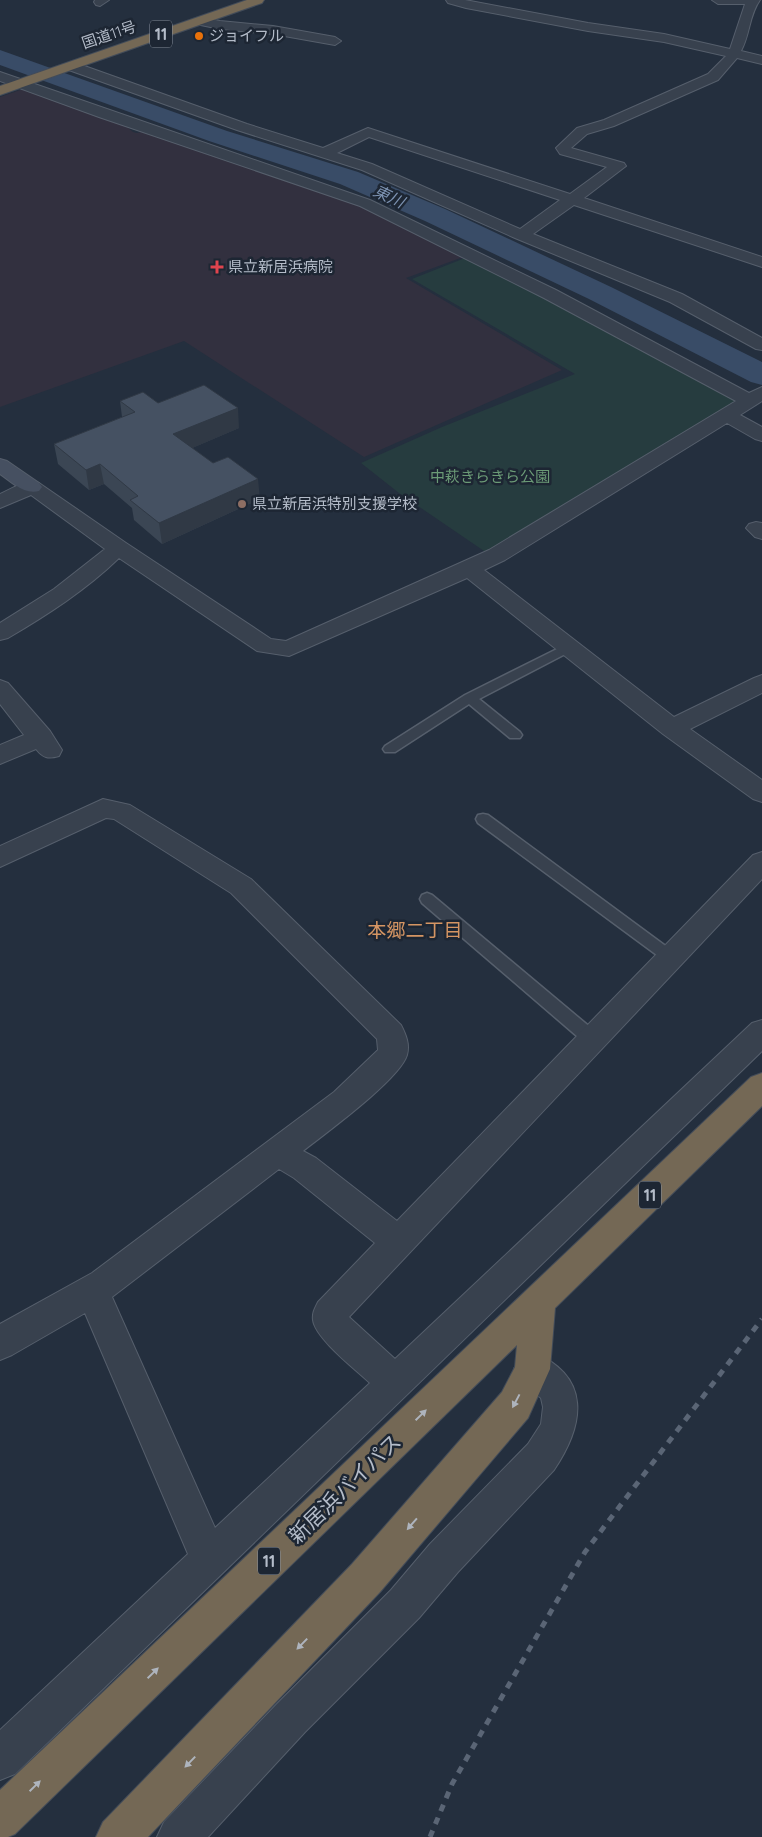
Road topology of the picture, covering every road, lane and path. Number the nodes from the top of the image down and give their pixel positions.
1 (258, 0) edge
2 (452, 0) edge
3 (718, 0) edge
4 (747, 0) edge
5 (754, 0) edge
6 (200, 20) junction
7 (335, 41) dead end
8 (734, 54) junction
9 (762, 60) edge
10 (68, 67) junction
11 (0, 76) edge
12 (25, 82) junction
13 (0, 91) edge
14 (324, 154) junction
15 (572, 199) junction
16 (521, 235) junction
17 (762, 262) edge
18 (762, 345) edge
19 (754, 397) edge
20 (727, 415) junction
21 (762, 435) edge
22 (0, 465) edge
23 (32, 487) junction
24 (0, 502) edge
25 (118, 548) junction
26 (469, 569) junction
27 (0, 633) edge
28 (567, 648) junction
29 (762, 683) edge
30 (0, 688) edge
31 (470, 698) junction
32 (672, 728) junction
33 (515, 736) dead end
34 (390, 749) dead end
35 (0, 755) edge
36 (762, 793) edge
37 (483, 819) dead end
38 (0, 858) edge
39 (762, 862) edge
40 (427, 899) dead end
41 (670, 957) junction
42 (762, 1032) edge
43 (591, 1038) junction
44 (762, 1086) edge
45 (278, 1152) junction
46 (398, 1242) junction
47 (92, 1291) junction
48 (538, 1303) junction
49 (0, 1343) edge
50 (532, 1369) junction
51 (394, 1382) junction
52 (210, 1560) junction
53 (0, 1759) edge
54 (0, 1819) edge
55 (118, 1837) edge
56 (179, 1837) edge

1 - 6 highway, 国道11号 / 11
2 - 8 street
3 - 4 street
5 - 8 street
6 - 7 street
6 - 10 highway, 国道11号 / 11
8 - 9 street
8 - 15 street
10 - 12 highway, 国道11号 / 11
10 - 14 street
11 - 12 street
12 - 13 highway, 国道11号 / 11
12 - 19 street
14 - 15 street
14 - 16 street
15 - 16 street
15 - 17 street
16 - 18 street
19 - 20 street
20 - 21 street
20 - 26 street
22 - 23 street
23 - 24 street
23 - 25 street
25 - 26 street
25 - 27 street
26 - 28 street
28 - 31 lane
28 - 32 street
29 - 32 street
30 - 35 street
31 - 33 lane
31 - 34 lane
32 - 36 street
37 - 41 lane
38 - 45 street
39 - 41 street
40 - 43 lane
41 - 43 street
42 - 51 street
43 - 46 street
44 - 48 highway, 新居浜バイパス / 11
45 - 46 street
45 - 47 street
46 - 51 street
47 - 49 street
47 - 52 street
48 - 50 highway
54 -> 48 highway, 新居浜バイパス / 11
50 -> 55 highway
50 - 56 street
51 - 52 street
52 - 53 street

